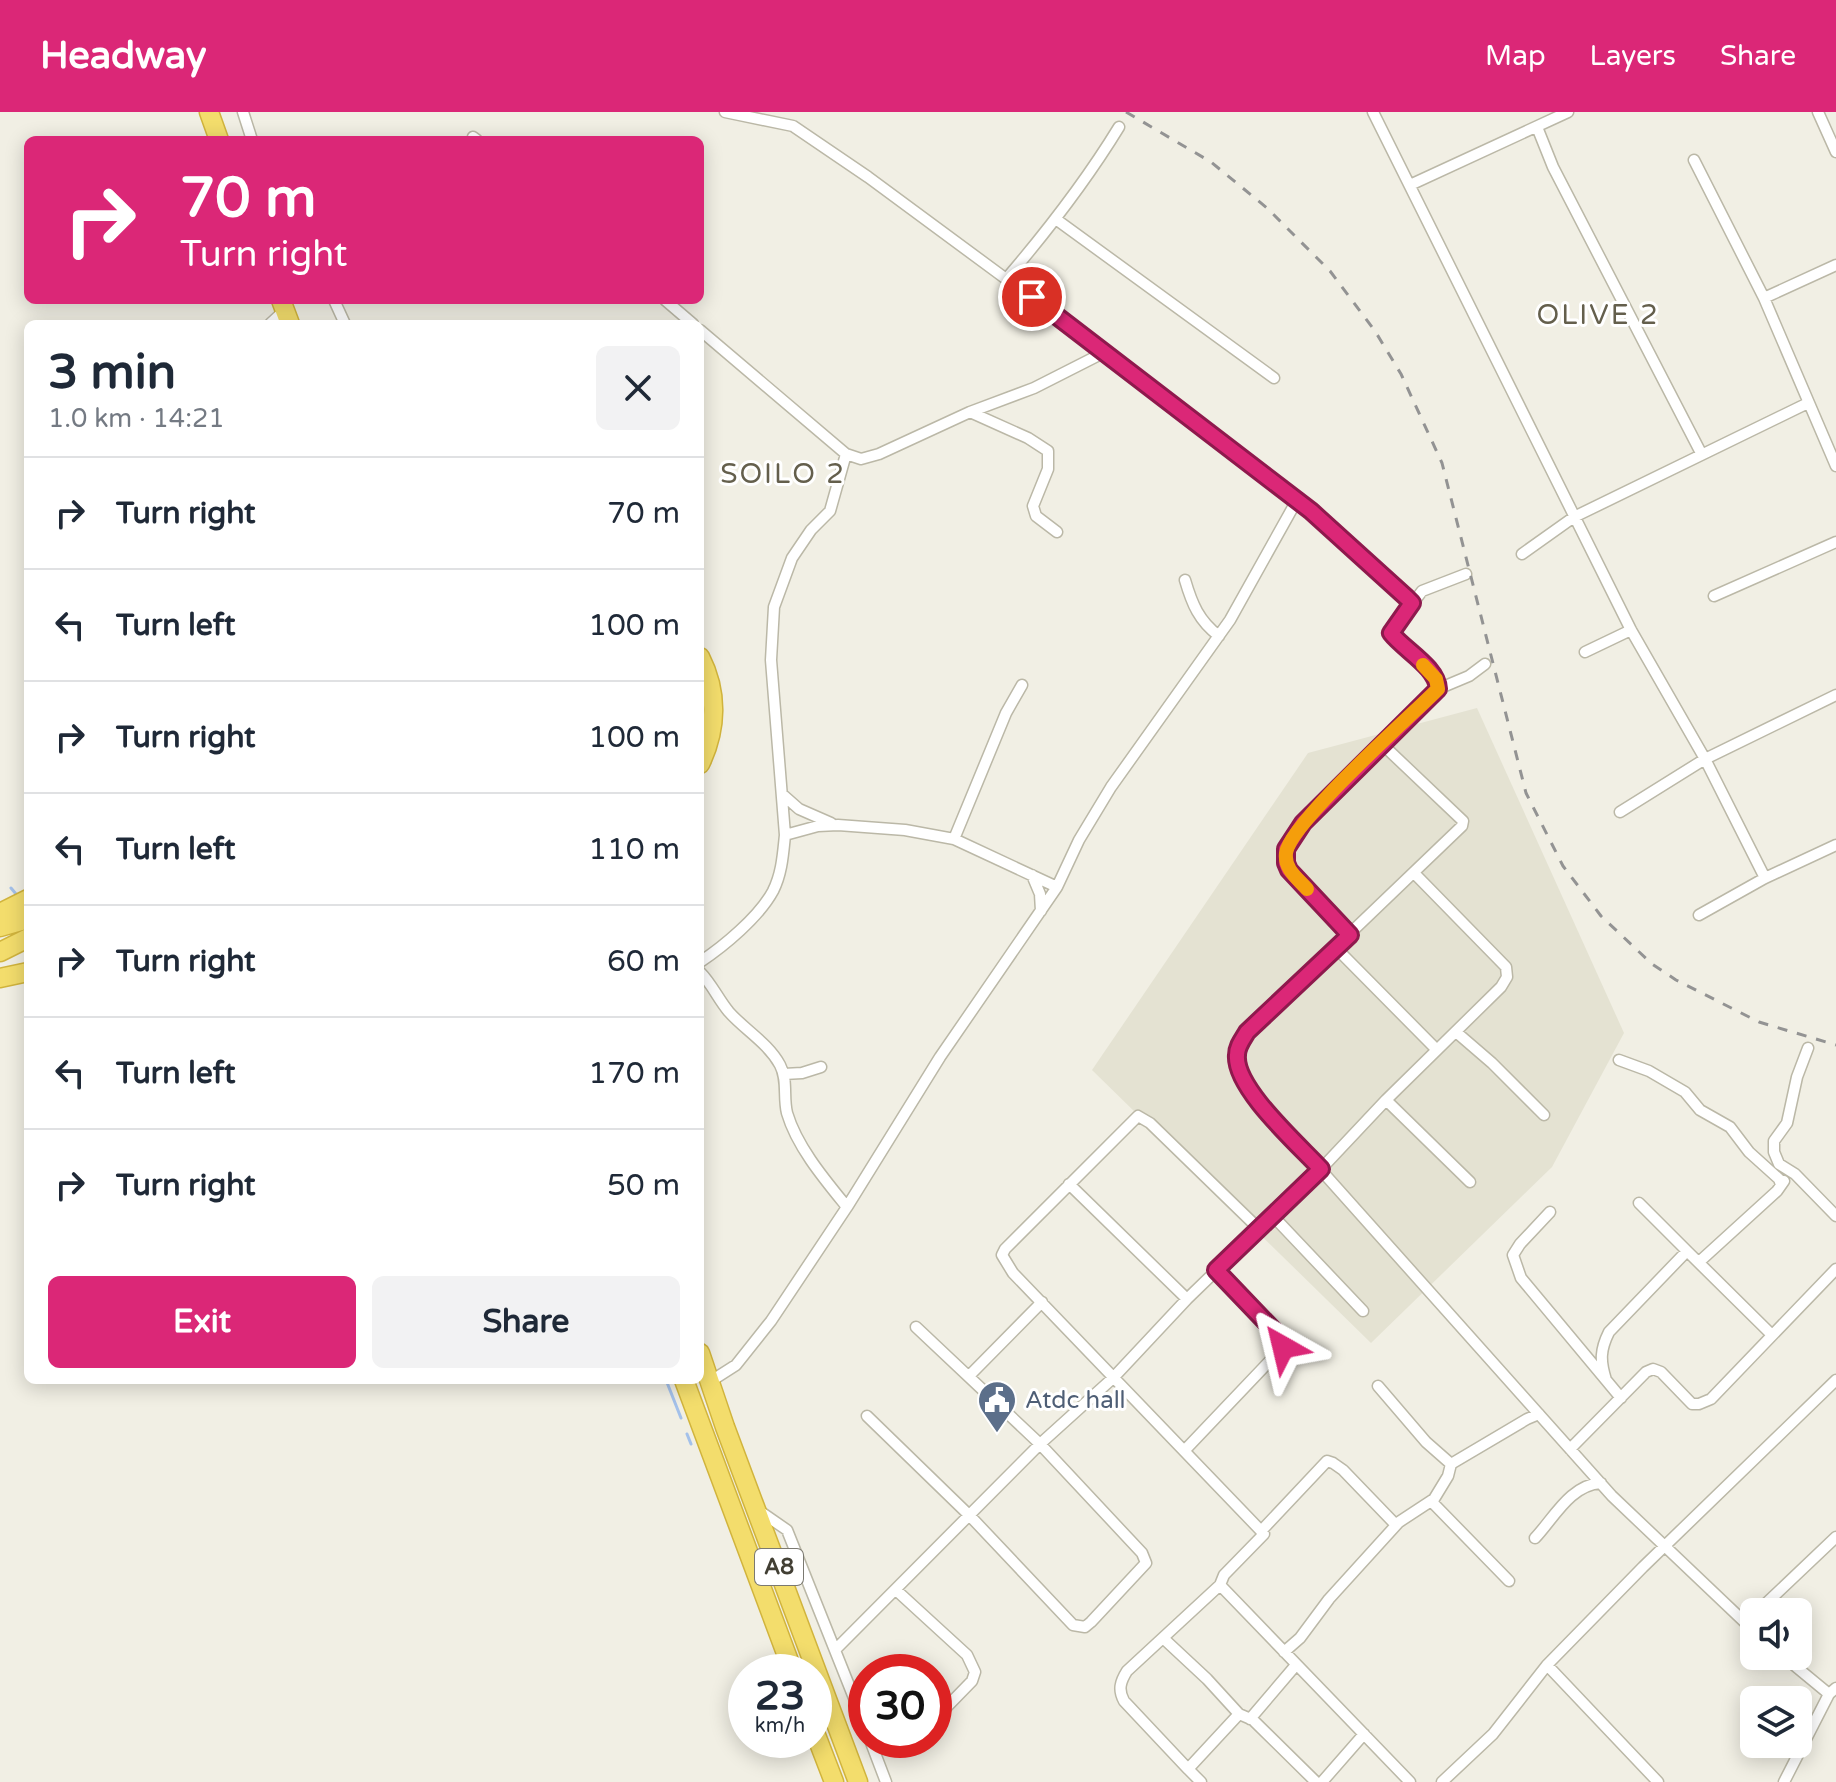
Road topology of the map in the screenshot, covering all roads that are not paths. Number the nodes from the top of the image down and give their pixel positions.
1 (209, 112) edge
2 (243, 112) edge
3 (725, 112) edge
4 (1373, 112) edge
5 (1568, 112) edge
6 (1818, 112) edge
7 (1119, 127) dead end
8 (1537, 127) junction
9 (1832, 131) edge
10 (218, 136) edge
11 (251, 136) edge
12 (1836, 152) edge
13 (1694, 160) dead end
14 (1410, 185) junction
15 (1057, 220) junction
16 (1836, 265) edge
17 (1007, 278) junction
18 (1764, 298) junction
19 (670, 304) edge
20 (688, 320) edge
21 (704, 333) edge
22 (1105, 352) junction
23 (1274, 378) dead end
24 (1808, 403) junction
25 (970, 412) junction
26 (1701, 453) junction
27 (846, 454) junction
28 (1836, 466) edge
29 (1297, 500) junction
30 (1574, 517) junction
31 (1057, 532) dead end
32 (1836, 542) edge
33 (1522, 554) dead end
34 (1466, 574) dead end
35 (1185, 580) dead end
36 (1714, 596) dead end
37 (1412, 603) junction
38 (1631, 630) junction
39 (1219, 636) junction
40 (1585, 652) dead end
41 (1485, 664) dead end
42 (704, 666) edge
43 (1022, 685) dead end
44 (1438, 689) junction
45 (1836, 695) edge
46 (1382, 744) junction
47 (704, 754) edge
48 (1705, 759) junction
49 (782, 794) junction
50 (1620, 812) dead end
51 (838, 825) junction
52 (785, 835) junction
53 (954, 839) junction
54 (1836, 845) edge
55 (1414, 873) junction
56 (1032, 875) junction
57 (1765, 878) junction
58 (1057, 887) junction
59 (24, 901) edge
60 (1040, 912) junction
61 (0, 913) edge
62 (1699, 915) dead end
63 (24, 920) edge
64 (0, 927) edge
65 (24, 932) edge
66 (1350, 935) junction
67 (0, 940) edge
68 (24, 940) edge
69 (1336, 948) junction
70 (0, 952) edge
71 (704, 959) edge
72 (24, 973) edge
73 (704, 977) edge
74 (0, 978) edge
75 (1456, 1032) junction
76 (1808, 1048) dead end
77 (1437, 1050) junction
78 (1619, 1060) dead end
79 (821, 1067) dead end
80 (784, 1074) junction
81 (1386, 1100) junction
82 (1544, 1115) dead end
83 (1321, 1169) junction
84 (1786, 1170) junction
85 (1470, 1182) dead end
86 (1069, 1184) junction
87 (1781, 1185) junction
88 (1639, 1203) dead end
89 (847, 1207) junction
90 (1550, 1212) dead end
91 (1272, 1215) junction
92 (1836, 1216) edge
93 (1258, 1228) junction
94 (1687, 1251) junction
95 (1699, 1262) junction
96 (1836, 1269) edge
97 (1216, 1270) junction
98 (1187, 1299) junction
99 (1042, 1302) junction
100 (1363, 1311) dead end
101 (916, 1327) dead end
102 (1772, 1335) junction
103 (704, 1363) edge
104 (969, 1376) junction
105 (1113, 1378) junction
106 (1606, 1380) junction
107 (1836, 1380) edge
108 (711, 1381) junction
109 (685, 1384) edge
110 (1378, 1386) dead end
111 (1621, 1398) junction
112 (1539, 1414) junction
113 (867, 1416) dead end
114 (1040, 1444) junction
115 (1570, 1449) junction
116 (1185, 1450) junction
117 (1451, 1464) junction
118 (1601, 1483) junction
119 (1431, 1501) junction
120 (758, 1510) junction
121 (970, 1516) junction
122 (1396, 1525) junction
123 (1262, 1530) junction
124 (1836, 1537) edge
125 (1535, 1538) dead end
126 (1663, 1547) junction
127 (1509, 1581) dead end
128 (1220, 1585) junction
129 (896, 1590) junction
130 (1772, 1598) edge
131 (1740, 1618) edge
132 (1163, 1638) junction
133 (836, 1649) junction
134 (1284, 1652) junction
135 (786, 1654) edge
136 (1296, 1665) junction
137 (1547, 1665) junction
138 (1803, 1670) edge
139 (848, 1681) edge
140 (1833, 1691) edge
141 (952, 1702) edge
142 (1239, 1714) junction
143 (1250, 1719) junction
144 (1364, 1734) junction
145 (825, 1758) edge
146 (877, 1758) edge
147 (1188, 1769) junction
148 (834, 1782) edge
149 (858, 1782) edge
150 (886, 1782) edge
151 (1201, 1782) edge
152 (1319, 1782) edge
153 (1410, 1782) edge
154 (1442, 1782) edge
155 (1658, 1782) edge
156 (1784, 1782) edge

1 - 10 highway
2 - 11 street
3 - 17 street
4 - 14 street
5 - 8 street
6 - 9 street
7 - 15 street
8 - 14 street
8 - 26 street
9 - 12 street
13 - 18 street
14 - 30 street
15 - 17 street
15 - 23 street
16 - 18 street
17 - 22 street
18 - 24 street
19 - 20 street
21 - 27 street
22 - 25 street
22 - 29 street
24 - 26 street
24 - 28 street
25 - 27 street
25 - 31 street
26 - 30 street
27 - 49 street
29 - 37 street
29 - 39 street
30 - 33 street
30 - 38 street
32 - 36 street
34 - 37 street
35 - 39 street
37 - 44 street
38 - 40 street
38 - 48 street
39 - 58 street
41 - 44 street
42 - 47 highway
43 - 53 street
44 - 46 street
45 - 48 street
46 - 55 street
46 - 66 street
48 - 50 street
48 - 57 street
49 - 51 street
49 - 52 street
51 - 52 street
51 - 53 street
52 - 71 street
53 - 56 street
54 - 57 street
55 - 66 street
55 - 75 street
56 - 58 street
56 - 60 street
57 - 62 street
58 - 60 street
59 - 61 highway
60 - 89 street
63 - 64 highway
65 - 67 highway
66 - 69 street
68 - 70 highway
69 - 77 street
69 - 83 street
72 - 74 highway
73 - 80 street
75 - 77 street
75 - 82 street
76 - 84 street
77 - 81 street
78 - 87 street
79 - 80 street
80 - 89 street
81 - 83 street
81 - 85 street
83 - 91 street
83 - 112 street
84 - 87 street
84 - 92 street
86 - 93 street
86 - 98 street
86 - 99 street
87 - 95 street
88 - 94 street
89 - 108 street
90 - 106 street
91 - 93 street
91 - 100 street
93 - 97 street
94 - 95 street
94 - 106 street
95 - 102 street
96 - 102 street
97 - 98 street
97 - 116 street
98 - 105 street
99 - 104 street
99 - 105 street
101 - 104 street
102 - 111 street
103 - 108 highway, A8
104 - 114 street
105 - 114 street
105 - 116 street
106 - 111 street
107 - 126 street
108 - 120 highway, A8
109 - 135 highway, A8
110 - 117 street
111 - 115 street
112 - 115 street
112 - 117 street
113 - 121 street
114 - 121 street
114 - 121 street
115 - 118 street
116 - 123 street
117 - 119 street
118 - 125 street
118 - 126 street
119 - 122 street
119 - 127 street
120 - 133 street
120 - 149 highway, A8
121 - 129 street
122 - 123 street
122 - 134 street
123 - 128 street
124 - 130 street
126 - 131 street
126 - 137 street
128 - 132 street
128 - 134 street
129 - 133 street
129 - 141 street
132 - 142 street
132 - 147 street
133 - 139 street
134 - 136 street
136 - 143 street
136 - 144 street
137 - 154 street
137 - 155 street
138 - 140 street
140 - 156 street
142 - 143 street
142 - 147 street
143 - 152 street
144 - 152 street
144 - 153 street
145 - 148 highway
146 - 150 street
147 - 151 street

